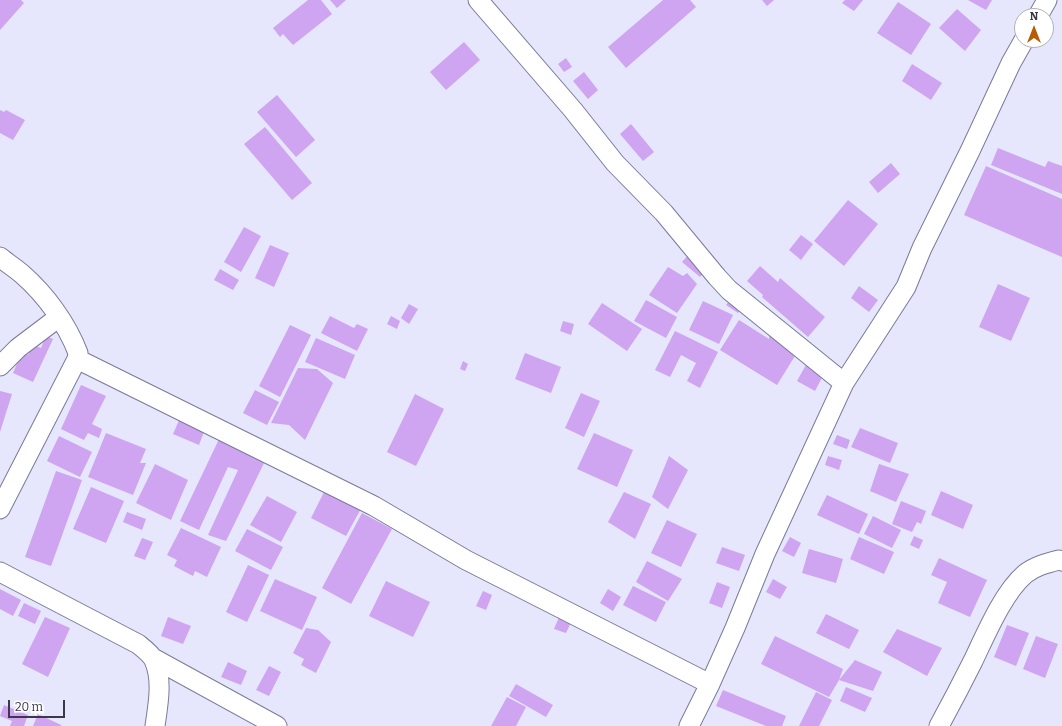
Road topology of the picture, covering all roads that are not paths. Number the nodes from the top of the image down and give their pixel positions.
1 (478, 0) edge
2 (1019, 48) edge
3 (0, 257) edge
4 (59, 317) junction
5 (77, 359) junction
6 (0, 366) edge
7 (844, 383) junction
8 (0, 509) edge
9 (1062, 561) edge
10 (0, 572) edge
11 (153, 658) junction
12 (710, 684) junction
13 (154, 726) edge
14 (277, 726) edge
15 (689, 726) edge
16 (939, 726) edge

1 - 7 street
2 - 7 street
3 - 4 street
4 - 5 street
4 - 6 street
5 - 8 street
5 - 12 street
7 - 12 street
9 - 16 street
10 - 11 street
11 - 13 street
11 - 14 street
12 - 15 street

